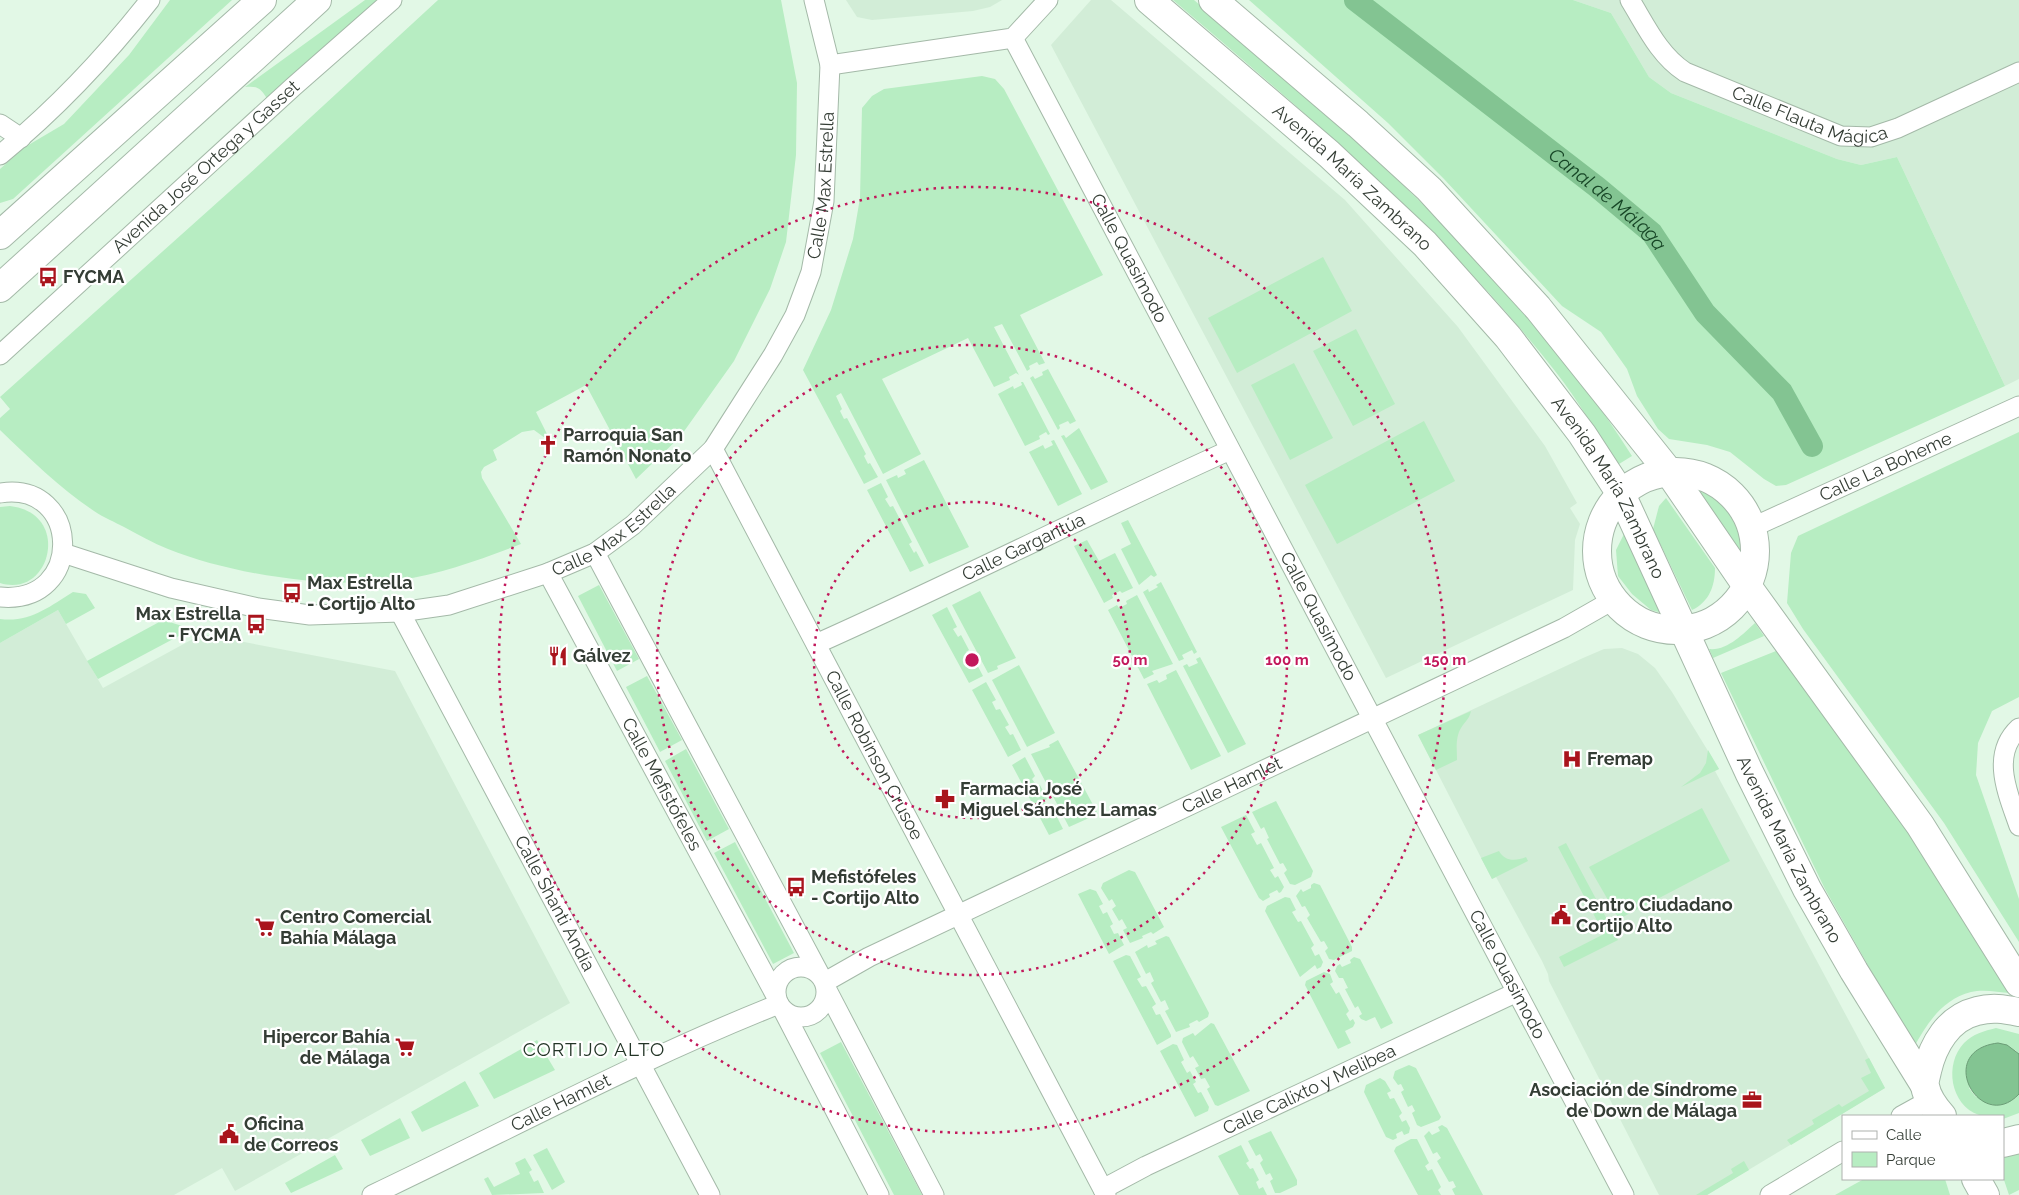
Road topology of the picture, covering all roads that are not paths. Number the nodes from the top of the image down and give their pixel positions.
1 (150, 0) edge
2 (262, 0) edge
3 (317, 0) edge
4 (339, 0) edge
5 (392, 0) edge
6 (814, 0) edge
7 (1048, 0) edge
8 (1149, 0) edge
9 (1212, 0) edge
10 (1630, 0) edge
11 (1013, 38) junction
12 (270, 42) junction
13 (830, 65) junction
14 (2019, 72) edge
15 (0, 124) edge
16 (21, 138) junction
17 (0, 155) edge
18 (0, 235) edge
19 (0, 288) edge
20 (0, 355) edge
21 (2019, 406) edge
22 (713, 449) junction
23 (1230, 450) junction
24 (1669, 472) junction
25 (4, 489) edge
26 (1621, 494) junction
27 (1751, 528) junction
28 (595, 552) junction
29 (63, 553) junction
30 (548, 573) junction
31 (1747, 586) junction
32 (0, 597) edge
33 (1613, 600) junction
34 (400, 612) junction
35 (1686, 630) junction
36 (816, 644) junction
37 (1374, 719) junction
38 (2019, 728) edge
39 (2019, 826) edge
40 (958, 916) junction
41 (824, 982) junction
42 (2019, 983) edge
43 (1515, 992) junction
44 (779, 1003) junction
45 (2019, 1012) edge
46 (642, 1065) junction
47 (1932, 1100) edge
48 (1904, 1115) edge
49 (2019, 1139) edge
50 (2004, 1143) edge
51 (1842, 1152) edge
52 (1977, 1180) edge
53 (1104, 1192) edge
54 (372, 1195) edge
55 (710, 1195) edge
56 (880, 1195) edge
57 (934, 1195) edge
58 (1624, 1195) edge
59 (1770, 1195) edge
60 (1985, 1195) edge

1 - 16 street
2 - 18 main road
3 - 12 main road
4 - 12 main road
5 - 20 street, Avenida José Ortega y Gasset
6 - 13 street, Calle Max Estrella
7 - 11 street
8 - 26 main road, Avenida María Zambrano
9 - 24 main road
10 - 14 street, Calle Flauta Mágica
11 - 13 street
11 - 23 street, Calle Quasimodo
12 - 19 main road
13 - 22 street, Calle Max Estrella
15 - 16 street
16 - 17 street
21 - 27 street, Calle La Boheme
22 - 28 street, Calle Max Estrella
22 - 36 street, Calle Robinson Crusoe
23 - 36 street, Calle Gargantúa
23 - 37 street, Calle Quasimodo
24 - 26 main road
24 - 27 main road
24 - 31 main road
25 - 29 street
26 - 33 main road
26 - 35 main road, Avenida María Zambrano
27 - 31 main road
28 - 30 street, Calle Max Estrella
28 - 41 street
29 - 32 street
29 - 34 street, Calle Max Estrella
30 - 34 street, Calle Max Estrella
30 - 44 street, Calle Mefistófeles
31 - 35 main road
31 - 42 main road
33 - 35 main road
33 - 37 street, Calle Hamlet
34 - 46 street, Calle Shanti Andía
35 - 47 main road, Avenida María Zambrano
36 - 40 street, Calle Robinson Crusoe
37 - 40 street, Calle Hamlet
37 - 43 street, Calle Quasimodo
38 - 39 street
40 - 41 street, Calle Hamlet
40 - 53 street, Calle Robinson Crusoe
41 - 44 street
41 - 44 street
41 - 57 street
43 - 53 street, Calle Calixto y Melibea
43 - 58 street, Calle Quasimodo
44 - 46 street, Calle Hamlet
44 - 56 street, Calle Mefistófeles
45 - 47 main road
46 - 54 street, Calle Hamlet
46 - 55 street, Calle Shanti Andía
47 - 48 street
49 - 50 main road
51 - 59 street
52 - 60 main road

